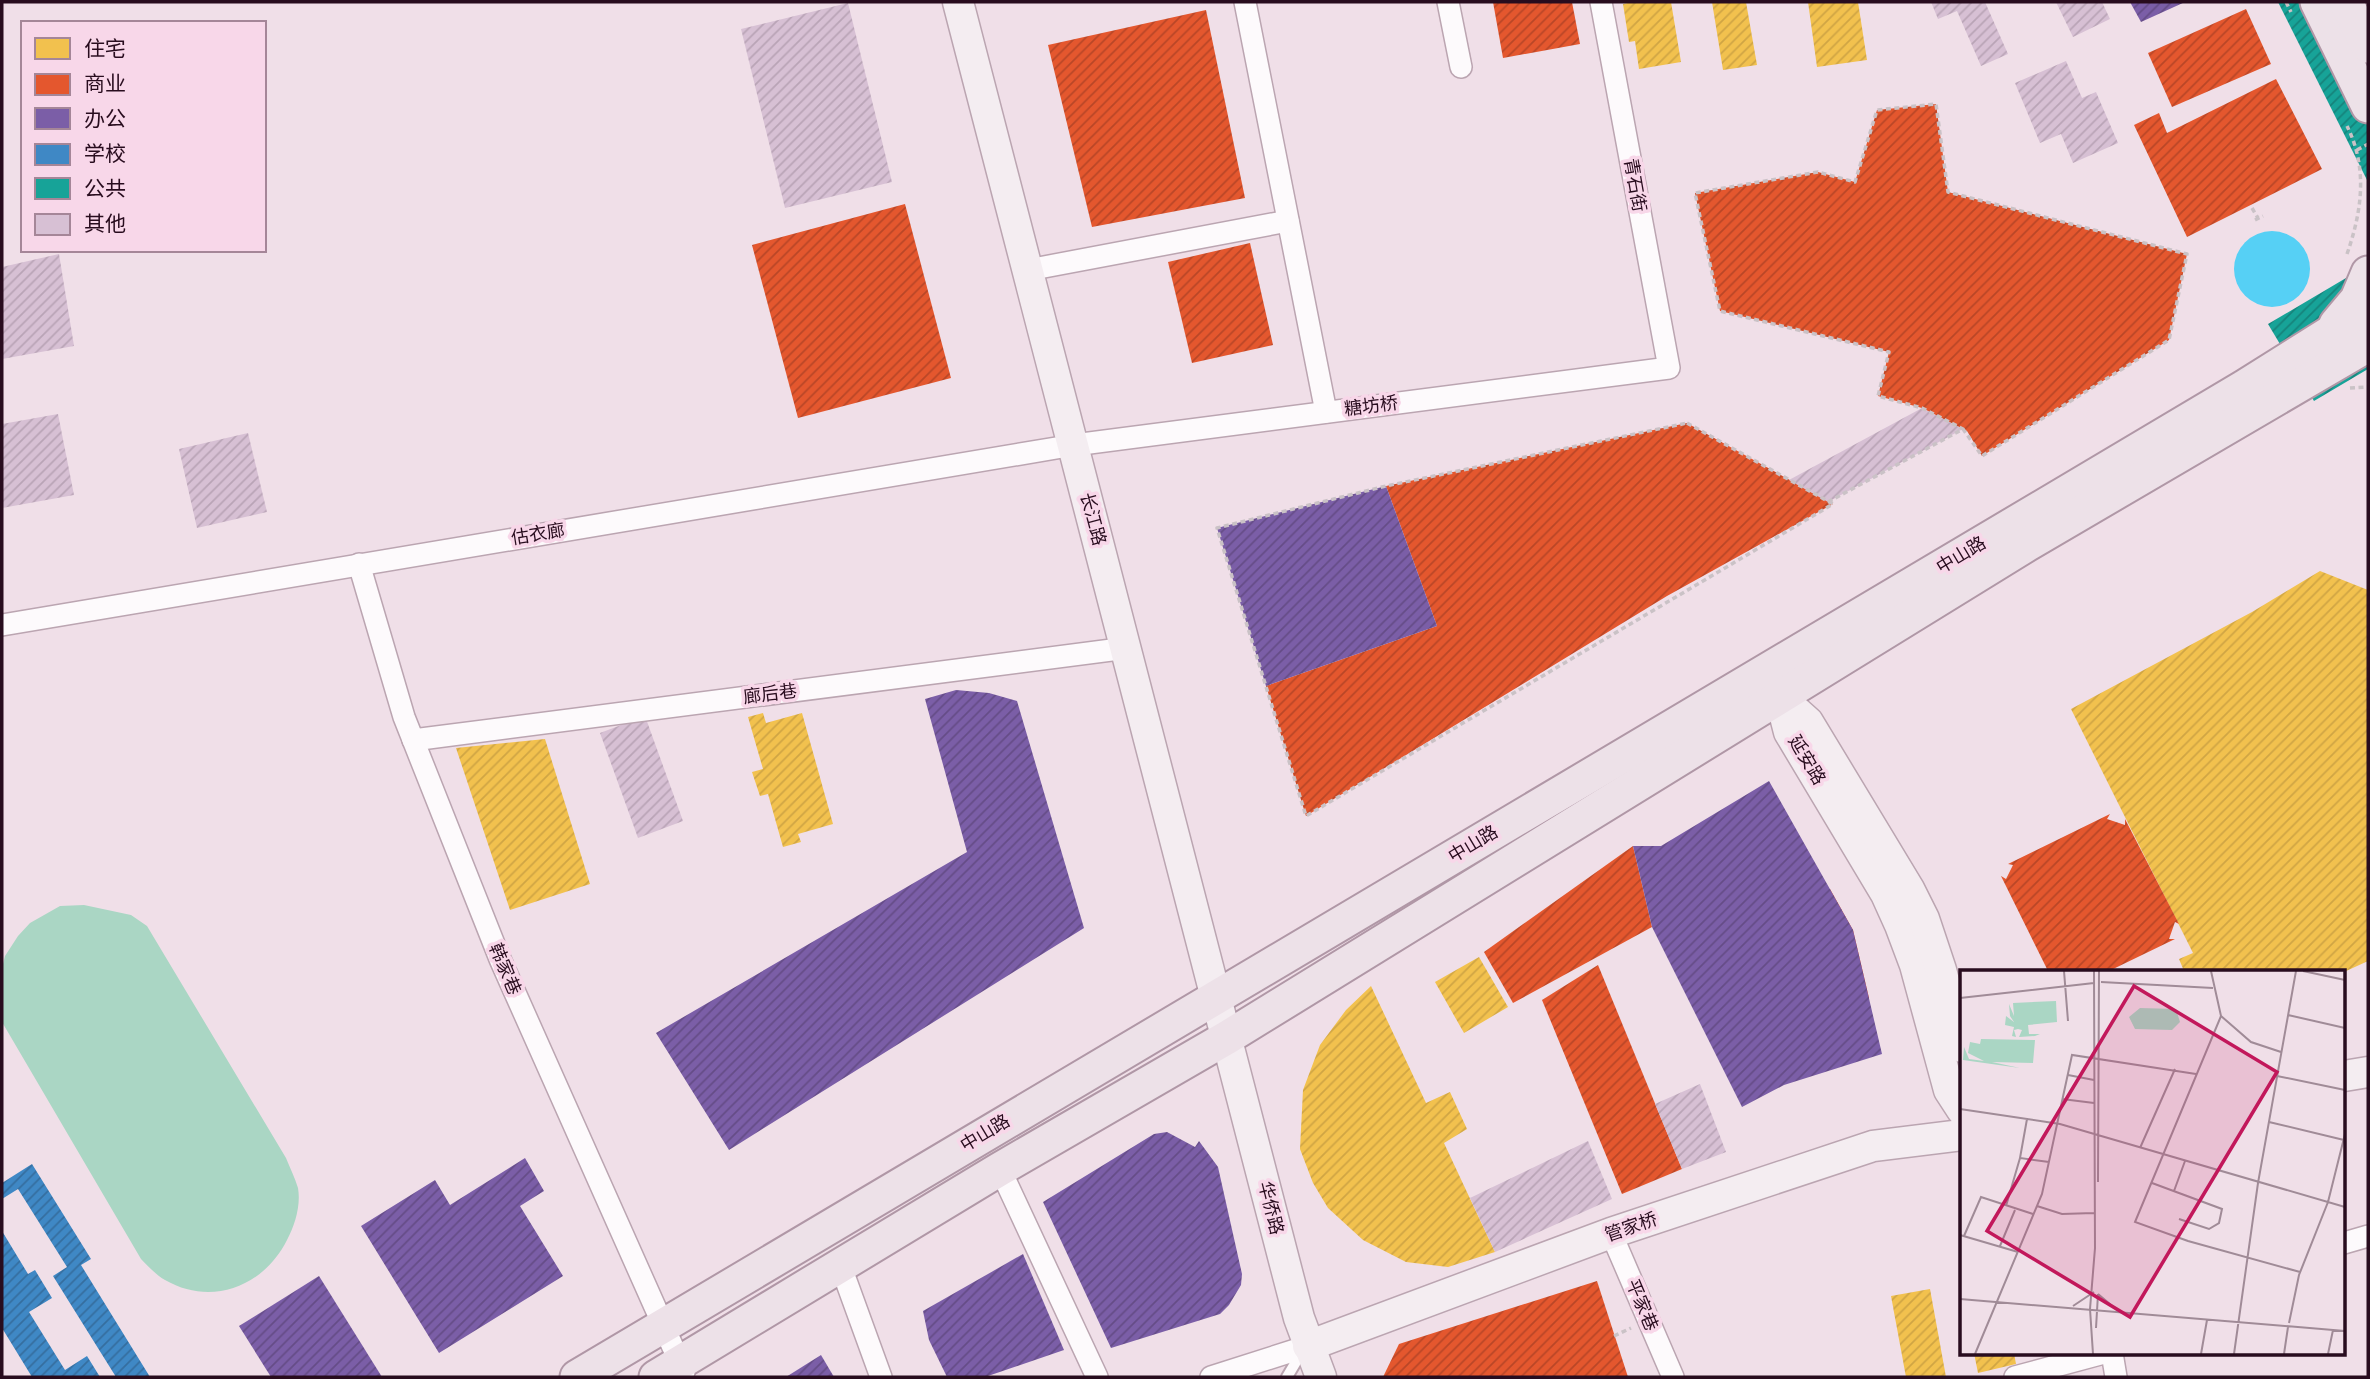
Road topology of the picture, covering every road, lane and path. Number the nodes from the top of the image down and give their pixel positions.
1 (958, 2) edge
2 (1245, 2) edge
3 (1448, 2) edge
4 (1601, 2) edge
5 (2286, 2) edge
6 (2346, 2) edge
7 (2304, 8) edge
8 (2368, 46) edge
9 (1461, 67) dead end
10 (2356, 111) edge
11 (2368, 144) edge
12 (2357, 150) junction
13 (2252, 208) dead end
14 (2259, 218) dead end
15 (1288, 221) junction
16 (2355, 269) edge
17 (1028, 270) junction
18 (2368, 309) edge
19 (2368, 345) edge
20 (2322, 355) junction
21 (2368, 366) edge
22 (1669, 368) joint
23 (1326, 412) junction
24 (1963, 429) junction
25 (1074, 445) junction
26 (2138, 450) junction
27 (1828, 502) junction
28 (359, 564) junction
29 (2, 625) edge
30 (1127, 648) junction
31 (1780, 696) junction
32 (413, 740) junction
33 (1217, 995) junction
34 (1228, 1037) junction
35 (1960, 1040) edge
36 (2368, 1072) edge
37 (2346, 1076) edge
38 (1960, 1108) edge
39 (1960, 1136) edge
40 (1000, 1169) junction
41 (1611, 1233) junction
42 (2368, 1236) edge
43 (2346, 1242) edge
44 (841, 1267) junction
45 (663, 1326) junction
46 (1306, 1346) junction
47 (2100, 1354) edge
48 (2112, 1354) edge
49 (674, 1373) edge
50 (577, 1377) edge
51 (881, 1377) edge
52 (1097, 1377) edge
53 (1211, 1377) edge
54 (1287, 1377) edge
55 (1321, 1377) edge
56 (1674, 1377) edge
57 (2014, 1377) edge
58 (2116, 1377) edge

1 - 17 street, 长江路
2 - 15 street
3 - 9 street
4 - 22 street, 青石街
5 - 7 path
6 - 8 main road
7 - 10 main road
10 - 12 path
11 - 12 path
12 - 16 path
13 - 14 path
15 - 17 street
15 - 23 street
16 - 20 main road
17 - 25 street, 长江路
18 - 20 lane
19 - 20 main road, 中山路
20 - 21 main road
20 - 26 lane
20 - 31 main road, 中山路
22 - 23 street, 糖坊桥
23 - 25 street, 糖坊桥
24 - 24 path
24 - 27 path
25 - 28 street, 估衣廊
25 - 30 street, 长江路
26 - 33 main road, 中山路
26 - 45 lane
27 - 27 path
28 - 29 street, 估衣廊
28 - 32 street, 韩家巷
30 - 32 street, 廊后巷
30 - 33 street, 长江路
31 - 34 main road, 中山路
31 - 35 street, 延安路
31 - 38 street, 延安路
32 - 45 street, 韩家巷
33 - 34 street, 长江路
33 - 45 main road, 中山路
34 - 40 main road, 中山路
34 - 46 street, 华侨路
36 - 37 street
39 - 41 street, 管家桥
40 - 44 main road, 中山路
40 - 52 street
41 - 46 street, 管家桥
41 - 56 street, 平家巷
42 - 43 street
44 - 49 main road, 中山路
44 - 51 street
45 - 49 street, 韩家巷
45 - 50 lane
46 - 53 street
46 - 54 lane
46 - 55 street, 华侨路
47 - 57 street
48 - 58 street

